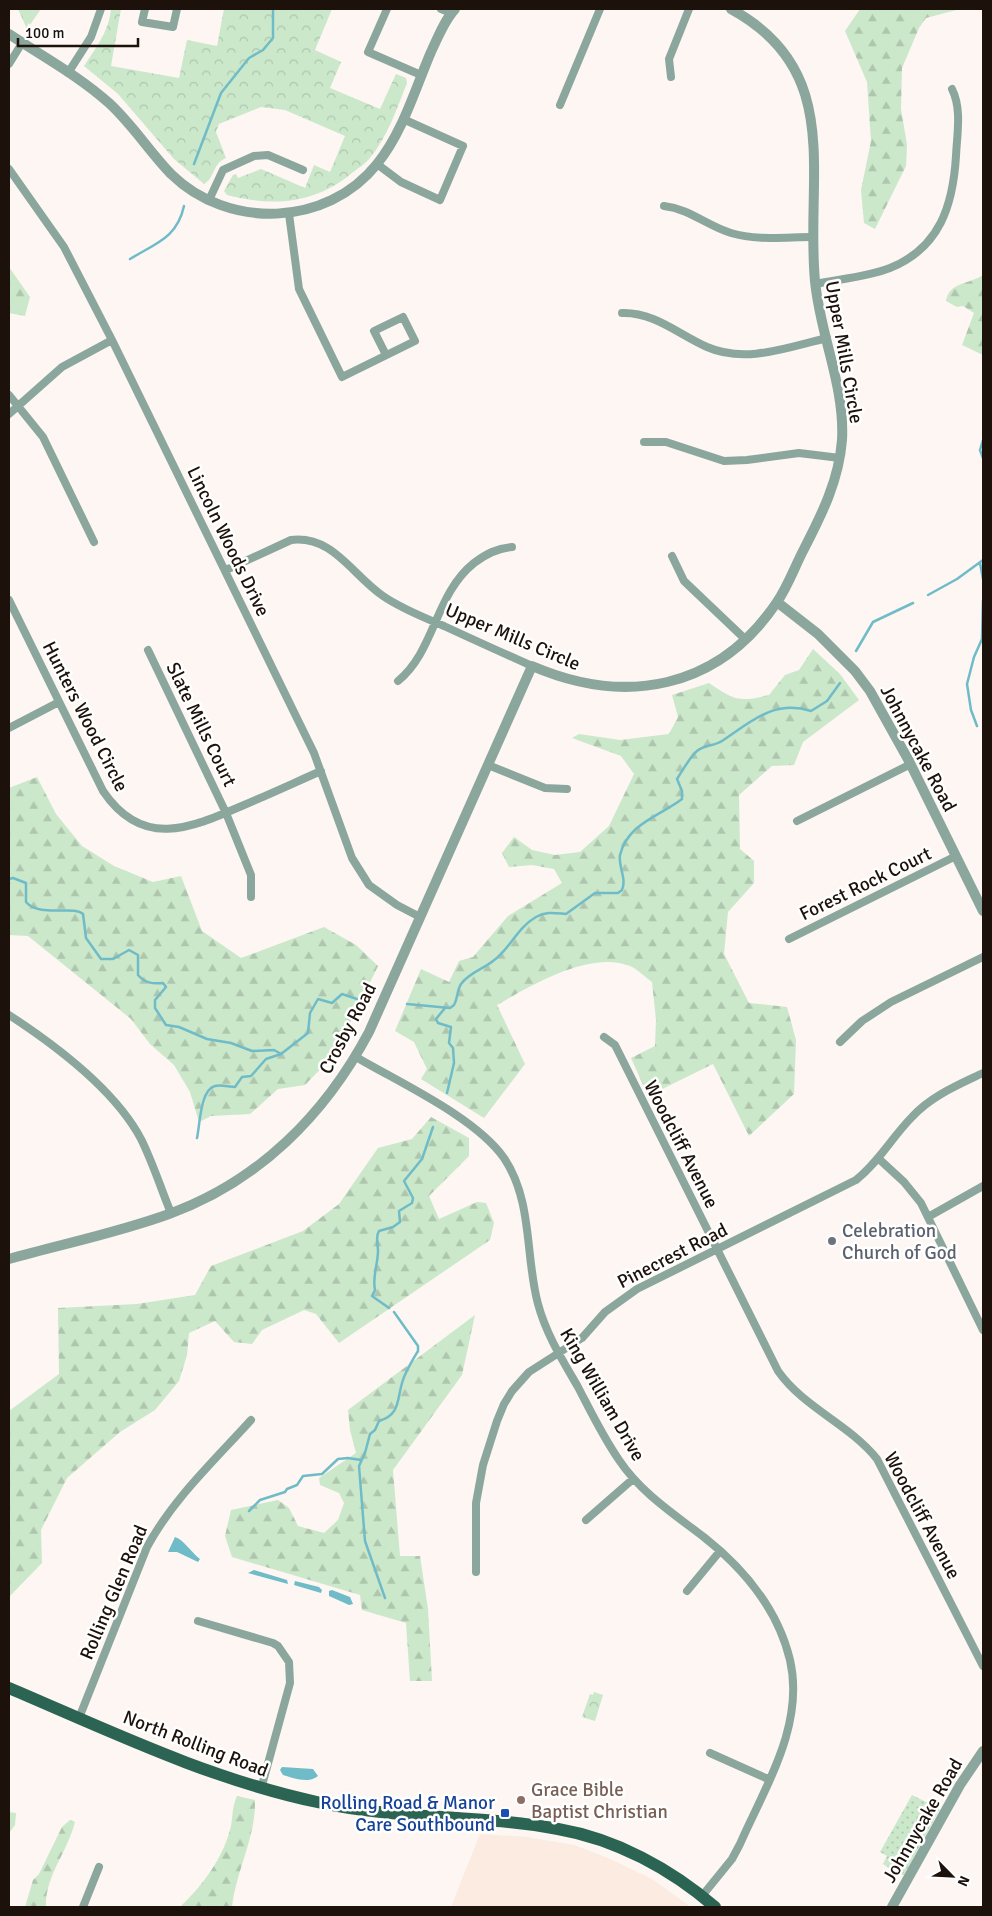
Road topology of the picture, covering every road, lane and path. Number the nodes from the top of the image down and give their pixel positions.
1 (100, 9) edge
2 (145, 9) edge
3 (177, 9) edge
4 (388, 9) edge
5 (600, 9) edge
6 (689, 9) edge
7 (730, 9) edge
8 (449, 10) edge
9 (9, 34) edge
10 (22, 43) junction
11 (9, 64) edge
12 (68, 73) junction
13 (421, 75) junction
14 (671, 77) dead end
15 (952, 89) dead end
16 (560, 104) dead end
17 (403, 119) junction
18 (377, 164) junction
19 (9, 169) edge
20 (303, 170) dead end
21 (209, 200) junction
22 (664, 206) dead end
23 (289, 214) junction
24 (812, 237) junction
25 (815, 284) junction
26 (622, 313) dead end
27 (827, 338) junction
28 (112, 340) junction
29 (386, 355) junction
30 (9, 395) edge
31 (18, 405) junction
32 (9, 414) edge
33 (644, 442) dead end
34 (840, 458) junction
35 (94, 542) dead end
36 (512, 547) dead end
37 (672, 556) dead end
38 (226, 570) junction
39 (9, 600) edge
40 (777, 602) junction
41 (434, 622) junction
42 (744, 639) junction
43 (148, 650) dead end
44 (532, 666) junction
45 (398, 681) dead end
46 (59, 702) junction
47 (9, 728) edge
48 (488, 764) junction
49 (911, 764) junction
50 (321, 771) junction
51 (567, 789) dead end
52 (226, 813) junction
53 (797, 821) dead end
54 (956, 856) junction
55 (250, 896) dead end
56 (983, 910) edge
57 (420, 917) junction
58 (789, 938) dead end
59 (983, 957) edge
60 (9, 1015) edge
61 (604, 1037) dead end
62 (840, 1042) dead end
63 (356, 1057) junction
64 (983, 1073) edge
65 (879, 1159) junction
66 (983, 1186) edge
67 (171, 1213) junction
68 (928, 1217) junction
69 (717, 1250) junction
70 (9, 1259) edge
71 (983, 1330) edge
72 (558, 1352) junction
73 (250, 1420) dead end
74 (633, 1479) junction
75 (586, 1520) dead end
76 (720, 1552) junction
77 (476, 1572) dead end
78 (687, 1591) dead end
79 (198, 1621) dead end
80 (983, 1666) edge
81 (9, 1688) edge
82 (79, 1718) junction
83 (983, 1751) edge
84 (710, 1753) dead end
85 (768, 1779) junction
86 (261, 1789) junction
87 (99, 1867) dead end
88 (702, 1896) junction
89 (83, 1907) edge
90 (715, 1907) edge
91 (892, 1907) edge

1 - 12 street
2 - 3 street
4 - 13 street
5 - 16 street
6 - 14 street
7 - 24 street, Upper Mills Circle
8 - 13 street
9 - 10 street
10 - 11 street
10 - 12 street
12 - 21 street
13 - 17 street
15 - 25 street
17 - 18 street
17 - 18 street
18 - 23 street
19 - 28 street, Lincoln Woods Drive
20 - 21 street
21 - 23 street
22 - 24 street
23 - 29 street
24 - 25 street, Upper Mills Circle
25 - 27 street, Upper Mills Circle
26 - 27 street
27 - 34 street, Upper Mills Circle
28 - 31 street
28 - 38 street, Lincoln Woods Drive
29 - 29 street
30 - 31 street
31 - 32 street
31 - 35 street
33 - 34 street
34 - 40 street, Upper Mills Circle
36 - 41 street
37 - 42 street
38 - 41 street, Upper Mills Circle
38 - 50 street, Lincoln Woods Drive
39 - 46 street, Hunters Wood Circle
40 - 42 street, Upper Mills Circle
40 - 49 street, Johnnycake Road
41 - 44 street, Upper Mills Circle
41 - 45 street
42 - 44 street, Upper Mills Circle
43 - 52 street, Slate Mills Court
44 - 48 street, Crosby Road
46 - 47 street
46 - 52 street, Hunters Wood Circle
48 - 51 street
48 - 57 street, Crosby Road
49 - 53 street
49 - 54 street, Johnnycake Road
50 - 52 street, Hunters Wood Circle
50 - 57 street, Lincoln Woods Drive
52 - 55 street, Slate Mills Court
54 - 56 street, Johnnycake Road
54 - 58 street, Forest Rock Court
57 - 63 street, Crosby Road
59 - 62 street
60 - 67 street
61 - 69 street, Woodcliff Avenue
63 - 67 street, Crosby Road
63 - 72 street, King William Drive
64 - 65 street, Pinecrest Road
65 - 68 street
65 - 69 street, Pinecrest Road
66 - 68 street
67 - 70 street, Crosby Road
68 - 71 street
69 - 72 street, Pinecrest Road
69 - 80 street, Woodcliff Avenue
72 - 74 street, King William Drive
72 - 77 street, Pinecrest Road
73 - 82 street, Rolling Glen Road
74 - 75 street
74 - 76 street, King William Drive
76 - 78 street
76 - 85 street, King William Drive
79 - 86 street
81 - 82 main road, North Rolling Road
82 - 86 main road, North Rolling Road
83 - 91 street, Johnnycake Road
84 - 85 street
85 - 88 street, King William Drive
86 - 88 main road, North Rolling Road
87 - 89 street
88 - 90 main road, North Rolling Road

